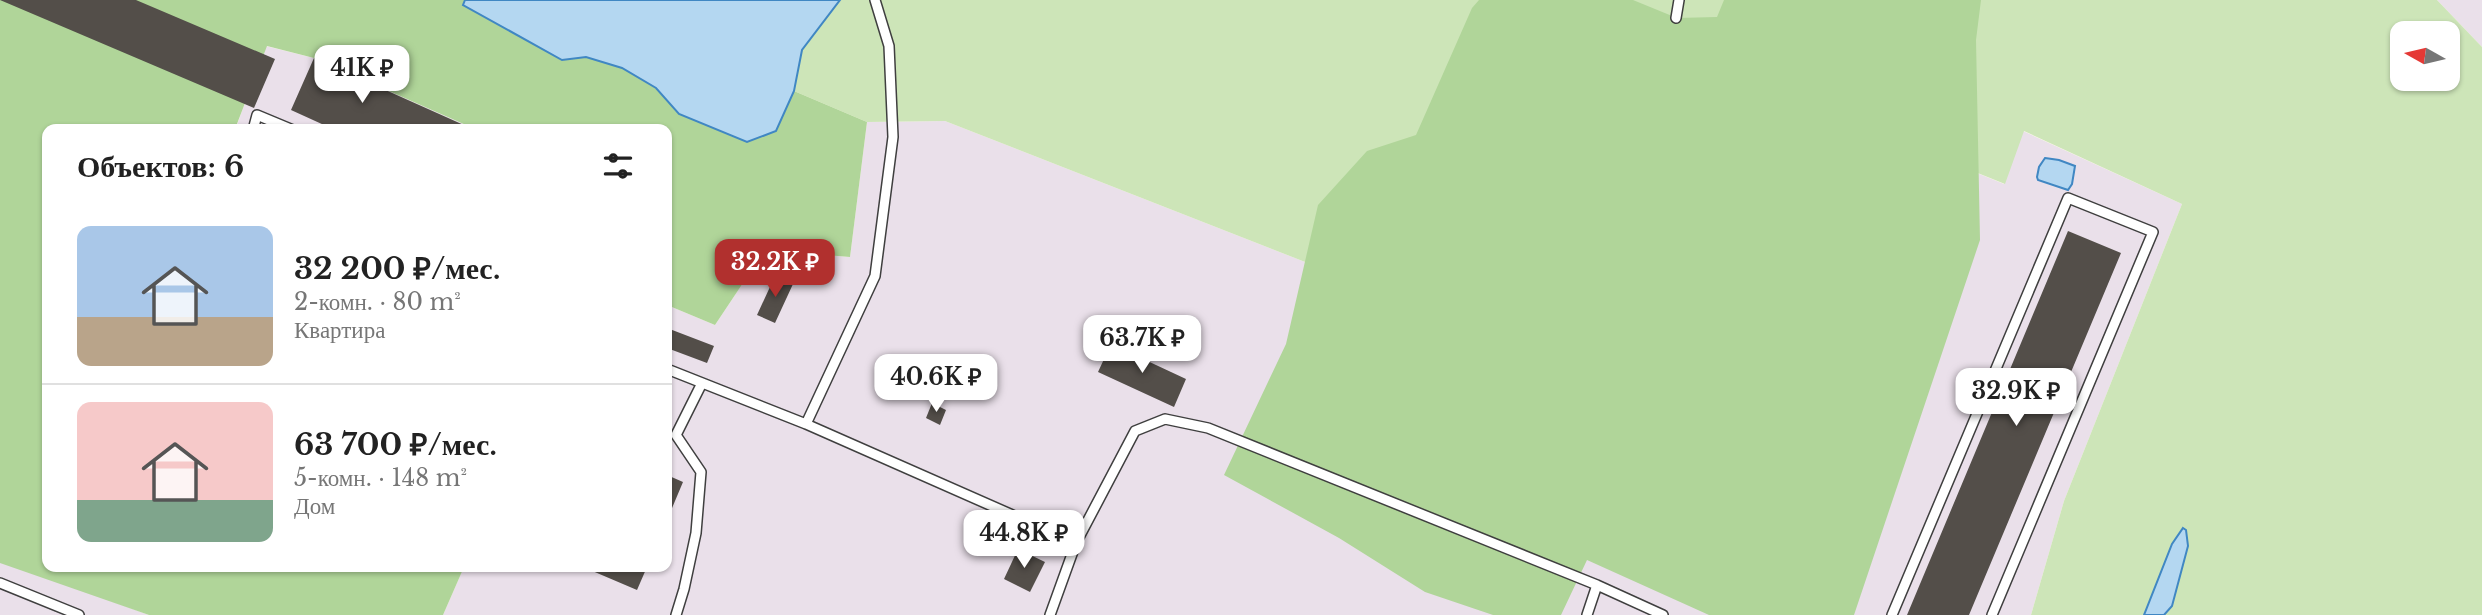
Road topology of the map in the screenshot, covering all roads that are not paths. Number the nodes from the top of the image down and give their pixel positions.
1 (875, 0) edge
2 (1679, 0) edge
3 (1676, 18) dead end
4 (255, 124) edge
5 (279, 124) edge
6 (672, 371) edge
7 (702, 383) junction
8 (806, 425) junction
9 (672, 434) edge
10 (672, 437) edge
11 (1076, 543) junction
12 (0, 583) edge
13 (1597, 585) junction
14 (79, 615) edge
15 (676, 615) edge
16 (1050, 615) edge
17 (1587, 615) edge
18 (1663, 615) edge
19 (1892, 615) edge
20 (1992, 615) edge

1 - 8 lane
2 - 3 lane
4 - 5 lane
6 - 7 lane
7 - 8 lane
7 - 9 lane
8 - 11 lane
10 - 15 lane
11 - 13 lane
11 - 16 lane
12 - 14 lane
13 - 17 lane
13 - 18 lane
19 - 20 lane

